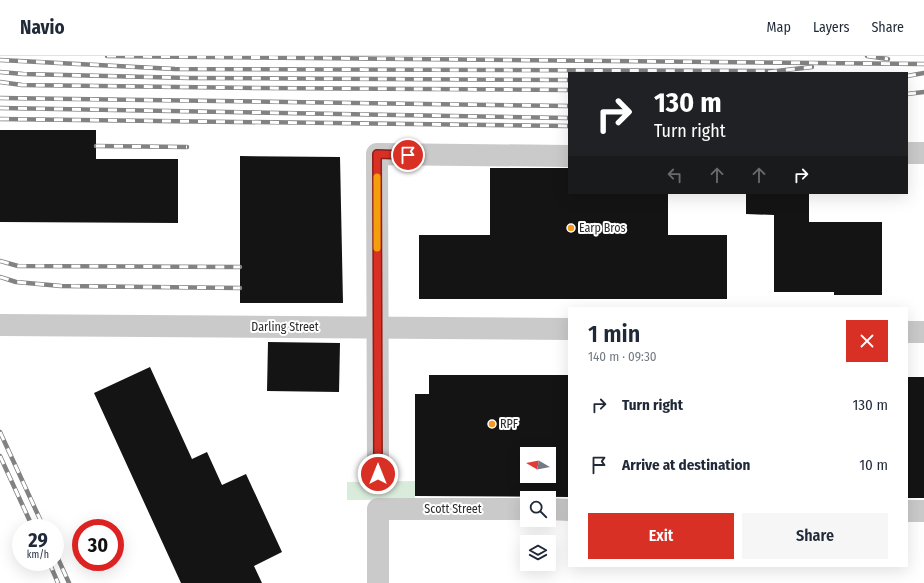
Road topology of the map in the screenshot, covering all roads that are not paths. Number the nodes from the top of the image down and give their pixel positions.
1 (908, 153) edge
2 (924, 153) edge
3 (568, 156) edge
4 (0, 325) edge
5 (378, 328) junction
6 (568, 330) edge
7 (908, 332) edge
8 (924, 332) edge
9 (378, 474) dead end
10 (520, 509) edge
11 (556, 510) edge
12 (568, 510) edge
13 (908, 511) edge
14 (924, 511) edge
15 (378, 583) edge

1 - 2 street
3 - 5 street
4 - 5 street, Darling Street
5 - 6 street, Darling Street
5 - 9 street
7 - 8 street
10 - 15 street, Scott Street
11 - 12 street
13 - 14 street

